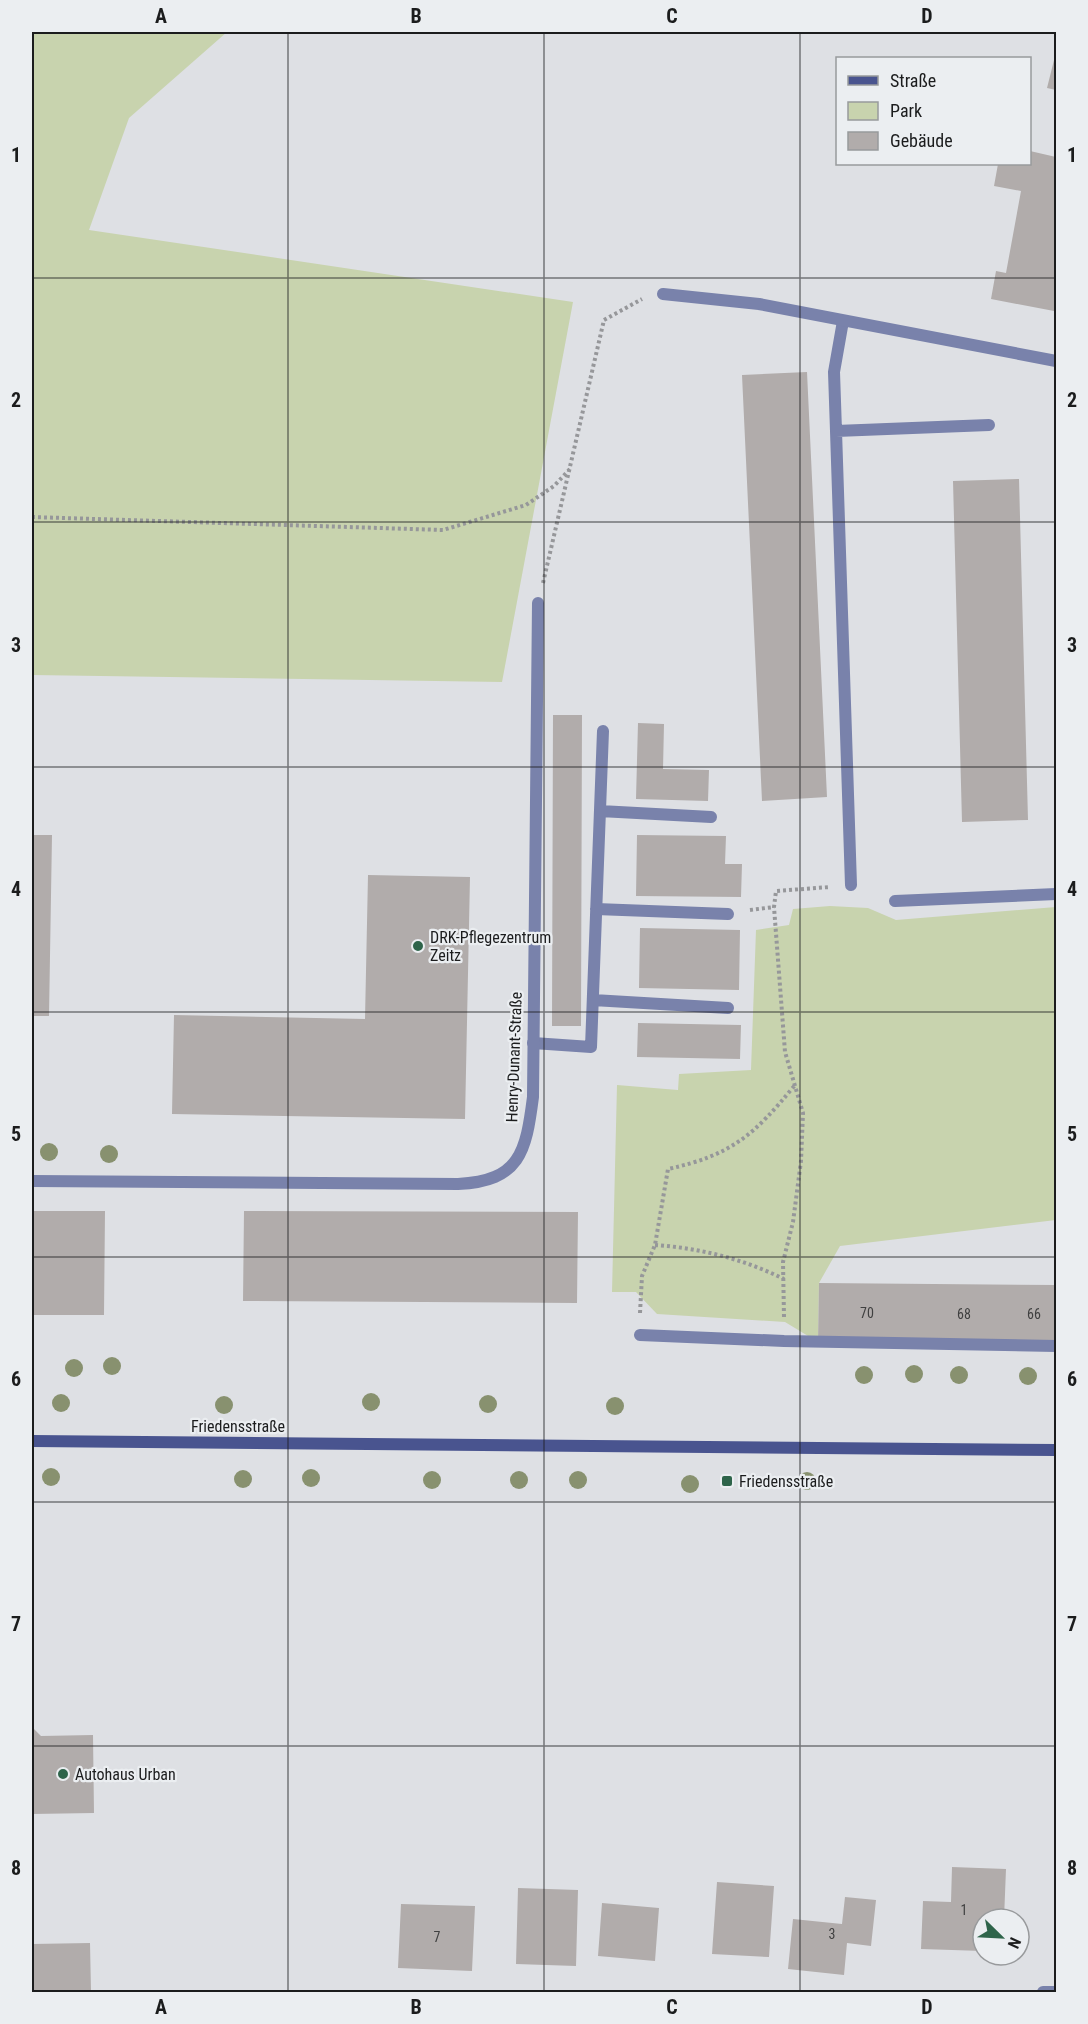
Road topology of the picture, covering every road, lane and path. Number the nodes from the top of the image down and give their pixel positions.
1 (663, 294) joint
2 (843, 321) junction
3 (1056, 361) edge
4 (989, 425) dead end
5 (836, 431) junction
6 (570, 469) junction
7 (32, 517) edge
8 (538, 603) joint
9 (603, 731) dead end
10 (600, 811) junction
11 (711, 817) dead end
12 (851, 885) joint
13 (1056, 894) edge
14 (896, 901) dead end
15 (596, 909) junction
16 (728, 914) dead end
17 (593, 1000) junction
18 (728, 1008) dead end
19 (533, 1044) junction
20 (795, 1085) junction
21 (32, 1181) edge
22 (655, 1245) junction
23 (784, 1279) junction
24 (640, 1335) joint
25 (784, 1341) junction
26 (1056, 1346) edge
27 (32, 1441) edge
28 (1056, 1450) edge
29 (1042, 1992) edge
30 (1056, 1992) edge

1 - 2 street
1 - 6 path
2 - 3 street
2 - 5 street
4 - 5 street
5 - 12 street
6 - 7 path
6 - 8 path
8 - 19 street, Henry-Dunant-Straße
9 - 10 street
10 - 11 street
10 - 15 street
12 - 20 path
13 - 14 street
15 - 16 street
15 - 17 street
17 - 18 street
17 - 19 street
19 - 21 street, Henry-Dunant-Straße
20 - 22 path
20 - 23 path
22 - 23 path
22 - 24 path
23 - 25 path
24 - 25 street
25 - 26 street
27 - 28 street, Friedensstraße
29 - 30 street

